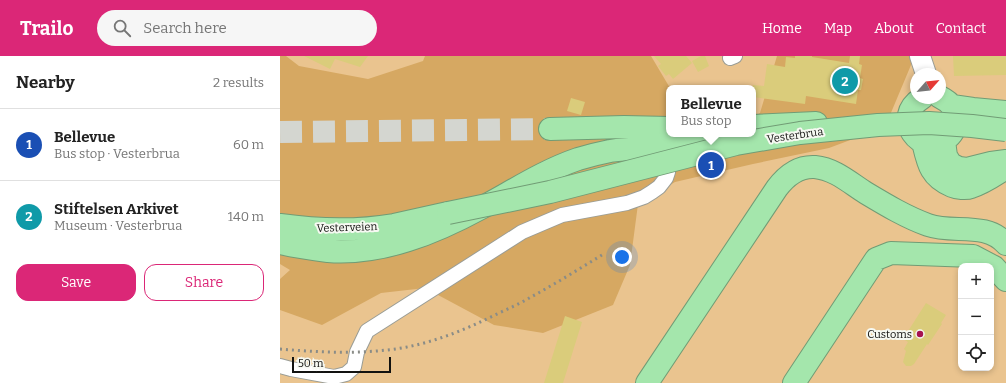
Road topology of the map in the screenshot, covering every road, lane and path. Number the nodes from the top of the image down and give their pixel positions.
1 (920, 56) edge
2 (924, 68) edge
3 (914, 104) edge
4 (1006, 114) edge
5 (948, 117) edge
6 (756, 126) edge
7 (550, 129) tunnel mouth
8 (914, 129) junction
9 (1006, 130) edge
10 (756, 133) edge
11 (666, 134) edge
12 (666, 136) edge
13 (669, 137) edge
14 (1006, 161) edge
15 (1006, 168) edge
16 (280, 212) edge
17 (414, 218) junction
18 (280, 225) edge
19 (280, 243) edge
20 (1006, 244) edge
21 (1006, 280) edge
22 (280, 366) edge
23 (646, 383) edge
24 (794, 383) edge

1 - 2 main road
3 - 8 highway
4 - 5 highway
5 - 8 highway
5 - 14 highway
6 - 8 highway
7 - 11 highway
8 - 10 highway
8 - 15 highway
9 - 17 highway, Vesterbrua, bridge
12 - 19 highway
13 - 22 street
16 - 17 highway, Vesterveien
17 - 18 highway, Vesterveien
20 - 23 highway
21 - 24 highway

